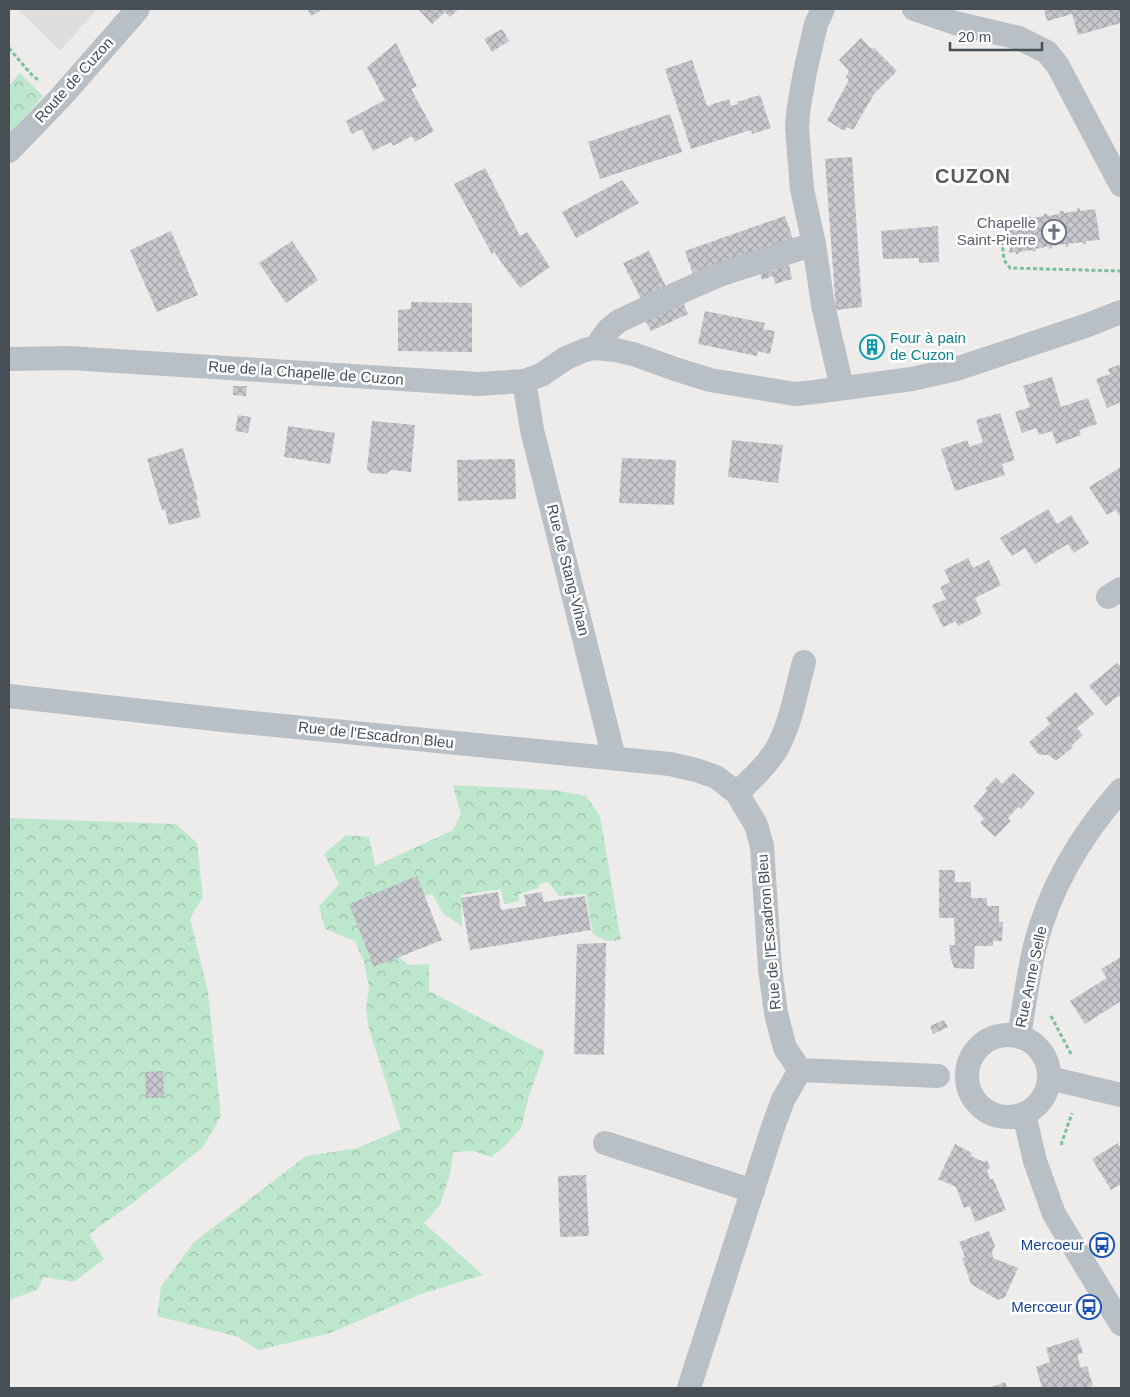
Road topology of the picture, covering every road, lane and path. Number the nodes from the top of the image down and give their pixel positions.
1 (138, 9) edge
2 (823, 9) edge
3 (914, 9) edge
4 (9, 48) edge
5 (61, 97) junction
6 (9, 151) edge
7 (1121, 185) edge
8 (1002, 241) dead end
9 (814, 244) junction
10 (1121, 271) edge
11 (1121, 312) edge
12 (595, 348) junction
13 (9, 359) edge
14 (524, 381) junction
15 (842, 388) junction
16 (804, 662) dead end
17 (9, 696) edge
18 (614, 758) junction
19 (1121, 790) edge
20 (737, 793) junction
21 (1019, 1037) junction
22 (800, 1070) junction
23 (938, 1076) dead end
24 (1049, 1078) junction
25 (1121, 1095) edge
26 (1024, 1114) junction
27 (604, 1143) dead end
28 (752, 1191) junction
29 (1121, 1324) edge
30 (689, 1388) edge

1 - 5 street, Route de Cuzon
2 - 9 street
3 - 7 street
4 - 5 path
5 - 6 street, Route de Cuzon
8 - 10 path
9 - 12 street
9 - 15 street
11 - 15 street, Rue de la Chapelle de Cuzon
12 - 14 street, Rue de la Chapelle de Cuzon
12 - 15 street, Rue de la Chapelle de Cuzon
13 - 14 street, Rue de la Chapelle de Cuzon
14 - 18 street, Rue de Stang-Vihan
16 - 20 street
17 - 18 street, Rue de l'Escadron Bleu
18 - 20 street, Rue de l'Escadron Bleu
19 - 21 street, Rue Anne Selle
20 - 22 street, Rue de l'Escadron Bleu
21 - 24 street
21 - 26 street
22 - 23 street
22 - 28 street
24 - 25 street
24 - 26 street
26 - 29 street
27 - 28 street
28 - 30 street

